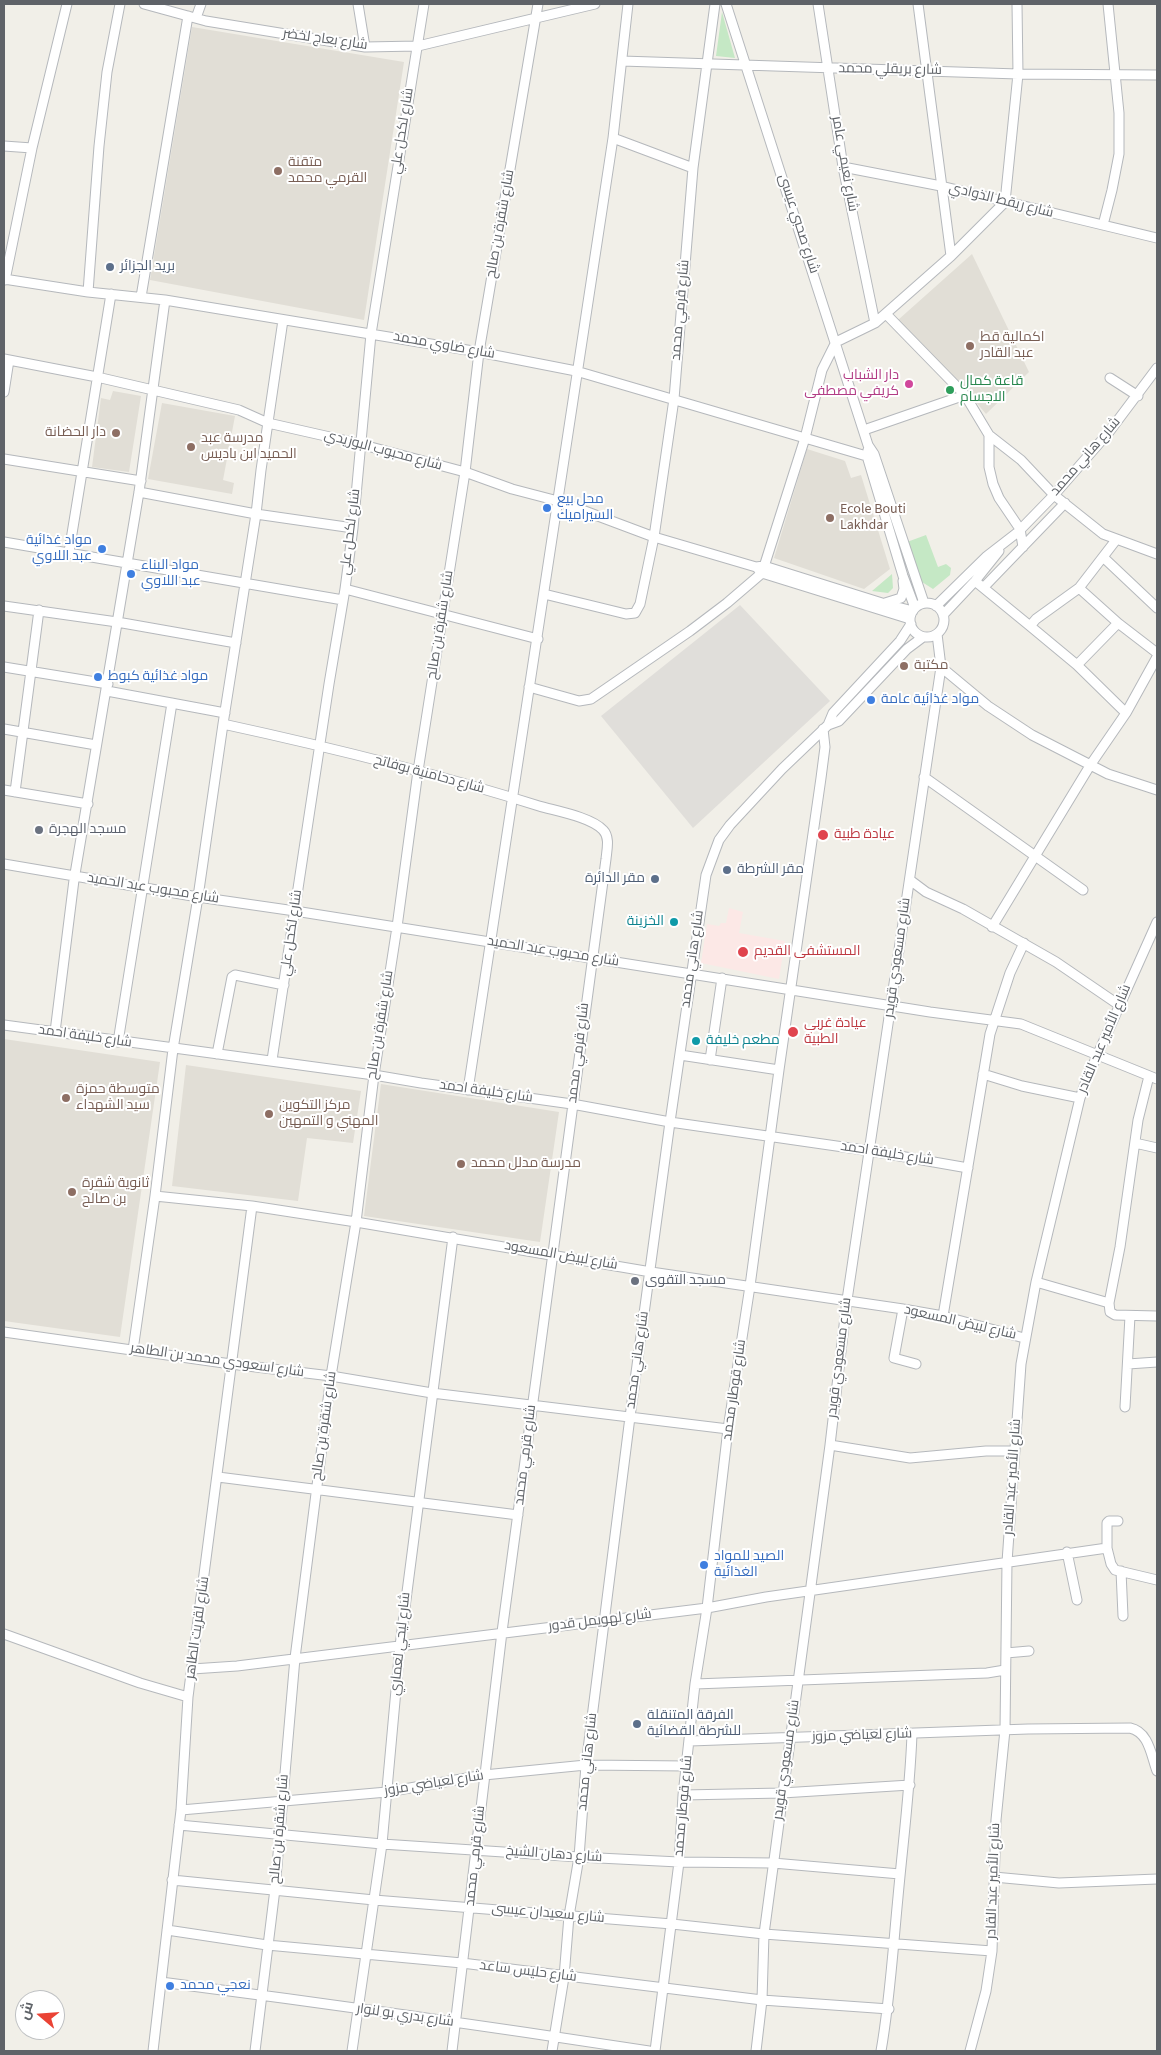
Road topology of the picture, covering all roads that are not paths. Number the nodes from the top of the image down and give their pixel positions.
1 (67, 4) edge
2 (120, 4) edge
3 (144, 4) edge
4 (201, 4) edge
5 (358, 4) edge
6 (424, 4) edge
7 (538, 4) edge
8 (594, 4) edge
9 (628, 4) edge
10 (715, 4) edge
11 (726, 4) edge
12 (818, 4) edge
13 (918, 4) edge
14 (1017, 4) edge
15 (1108, 4) edge
16 (192, 17) junction
17 (536, 18) junction
18 (418, 46) junction
19 (365, 48) junction
20 (622, 62) junction
21 (706, 64) junction
22 (747, 65) junction
23 (828, 69) junction
24 (925, 71) junction
25 (1018, 74) junction
26 (1114, 74) junction
27 (1157, 75) edge
28 (613, 138) junction
29 (4, 146) edge
30 (32, 148) junction
31 (843, 167) junction
32 (693, 168) junction
33 (941, 186) junction
34 (1006, 202) junction
35 (1103, 225) junction
36 (1157, 238) edge
37 (951, 256) junction
38 (5, 280) edge
39 (88, 292) junction
40 (111, 294) junction
41 (141, 297) junction
42 (165, 300) junction
43 (886, 314) junction
44 (283, 320) junction
45 (876, 323) junction
46 (371, 334) junction
47 (836, 342) junction
48 (479, 352) junction
49 (6, 359) edge
50 (1157, 368) edge
51 (576, 371) junction
52 (97, 378) junction
53 (1110, 378) dead end
54 (154, 391) junction
55 (4, 392) edge
56 (966, 395) junction
57 (1138, 396) junction
58 (674, 399) junction
59 (268, 423) junction
60 (864, 430) junction
61 (989, 435) junction
62 (805, 438) junction
63 (361, 444) junction
64 (871, 455) junction
65 (4, 459) edge
66 (82, 471) junction
67 (465, 472) junction
68 (141, 481) junction
69 (139, 492) junction
70 (1054, 495) junction
71 (558, 501) junction
72 (1065, 503) junction
73 (256, 514) junction
74 (353, 528) junction
75 (1020, 529) junction
76 (654, 537) junction
77 (1009, 540) junction
78 (1116, 540) junction
79 (4, 542) edge
80 (1023, 547) junction
81 (69, 552) junction
82 (1157, 554) edge
83 (1103, 557) junction
84 (126, 562) junction
85 (761, 568) junction
86 (903, 576) junction
87 (975, 581) junction
88 (245, 584) junction
89 (984, 587) junction
90 (1079, 588) junction
91 (345, 589) junction
92 (544, 594) junction
93 (343, 600) junction
94 (924, 603) junction
95 (882, 604) junction
96 (4, 606) edge
97 (936, 606) junction
98 (1157, 608) edge
99 (39, 610) junction
100 (443, 614) junction
101 (943, 615) junction
102 (912, 616) junction
103 (117, 622) junction
104 (1118, 623) junction
105 (1030, 626) junction
106 (937, 634) junction
107 (923, 637) junction
108 (538, 639) junction
109 (236, 643) junction
110 (1157, 655) edge
111 (1077, 665) junction
112 (4, 667) edge
113 (941, 668) junction
114 (30, 672) junction
115 (107, 687) junction
116 (529, 687) junction
117 (172, 703) junction
118 (1126, 712) junction
119 (225, 713) junction
120 (223, 724) junction
121 (826, 727) junction
122 (4, 729) edge
123 (24, 732) junction
124 (96, 744) junction
125 (319, 745) junction
126 (1090, 764) junction
127 (418, 771) junction
128 (924, 776) junction
129 (4, 790) edge
130 (1157, 790) edge
131 (15, 792) junction
132 (514, 798) junction
133 (88, 804) junction
134 (1035, 856) junction
135 (606, 859) joint
136 (4, 864) edge
137 (75, 876) junction
138 (910, 880) junction
139 (142, 888) junction
140 (1083, 890) dead end
141 (198, 897) junction
142 (295, 911) junction
143 (1157, 922) edge
144 (992, 927) junction
145 (397, 928) junction
146 (491, 942) junction
147 (1024, 944) junction
148 (591, 958) junction
149 (692, 973) junction
150 (722, 978) junction
151 (284, 984) junction
152 (790, 990) junction
153 (892, 1005) junction
154 (1119, 1005) junction
155 (994, 1020) junction
156 (4, 1025) edge
157 (55, 1032) junction
158 (118, 1042) junction
159 (172, 1049) junction
160 (217, 1054) junction
161 (680, 1055) junction
162 (1098, 1055) junction
163 (272, 1060) junction
164 (710, 1060) junction
165 (779, 1070) junction
166 (982, 1074) junction
167 (374, 1075) junction
168 (1153, 1078) edge
169 (468, 1090) junction
170 (1080, 1098) junction
171 (572, 1104) junction
172 (670, 1122) junction
173 (770, 1137) junction
174 (1135, 1143) junction
175 (1157, 1148) edge
176 (871, 1151) junction
177 (968, 1168) junction
178 (155, 1196) junction
179 (252, 1206) junction
180 (356, 1222) junction
181 (453, 1237) junction
182 (552, 1254) junction
183 (651, 1272) junction
184 (1036, 1282) junction
185 (750, 1286) junction
186 (847, 1300) junction
187 (1109, 1304) junction
188 (903, 1309) junction
189 (943, 1316) junction
190 (1130, 1316) junction
191 (1157, 1316) edge
192 (4, 1332) edge
193 (1024, 1338) junction
194 (133, 1350) junction
195 (1157, 1362) edge
196 (231, 1364) junction
197 (916, 1364) dead end
198 (1128, 1364) junction
199 (332, 1376) junction
200 (432, 1393) junction
201 (533, 1405) junction
202 (1125, 1407) dead end
203 (630, 1417) junction
204 (728, 1429) junction
205 (830, 1446) junction
206 (1015, 1451) junction
207 (218, 1477) junction
208 (316, 1488) junction
209 (418, 1502) junction
210 (518, 1515) junction
211 (1118, 1522) dead end
212 (1107, 1548) junction
213 (1067, 1552) junction
214 (1007, 1562) junction
215 (1121, 1571) junction
216 (1157, 1580) edge
217 (810, 1591) junction
218 (1077, 1600) dead end
219 (707, 1608) junction
220 (1122, 1616) dead end
221 (604, 1621) junction
222 (502, 1632) junction
223 (4, 1634) edge
224 (400, 1646) junction
225 (1029, 1651) dead end
226 (1006, 1653) junction
227 (295, 1658) junction
228 (192, 1669) junction
229 (1005, 1670) junction
230 (797, 1682) junction
231 (695, 1684) junction
232 (188, 1697) junction
233 (1005, 1730) junction
234 (912, 1734) junction
235 (790, 1737) junction
236 (690, 1741) junction
237 (586, 1765) junction
238 (687, 1766) junction
239 (1157, 1771) edge
240 (484, 1775) junction
241 (910, 1785) junction
242 (387, 1792) junction
243 (782, 1793) junction
244 (683, 1795) junction
245 (282, 1802) junction
246 (181, 1810) junction
247 (179, 1825) junction
248 (280, 1836) junction
249 (382, 1844) junction
250 (477, 1849) junction
251 (579, 1857) junction
252 (679, 1862) junction
253 (773, 1863) junction
254 (900, 1874) junction
255 (994, 1877) junction
256 (1157, 1878) edge
257 (172, 1880) junction
258 (275, 1889) junction
259 (374, 1900) junction
260 (470, 1908) junction
261 (569, 1916) junction
262 (672, 1924) junction
263 (167, 1930) junction
264 (764, 1934) junction
265 (893, 1942) junction
266 (267, 1945) junction
267 (992, 1951) junction
268 (367, 1955) junction
269 (462, 1963) junction
270 (564, 1977) junction
271 (161, 1982) junction
272 (662, 1989) junction
273 (262, 1995) junction
274 (762, 2000) junction
275 (359, 2009) junction
276 (888, 2009) junction
277 (455, 2024) junction
278 (554, 2037) junction
279 (153, 2051) edge
280 (255, 2051) edge
281 (352, 2051) edge
282 (452, 2051) edge
283 (552, 2051) edge
284 (649, 2051) edge
285 (655, 2051) edge
286 (756, 2051) edge
287 (881, 2051) edge
288 (970, 2051) edge

1 - 30 street
2 - 39 street
3 - 16 street, شارع بعاج لخضر
4 - 16 street
5 - 19 street
6 - 18 street, شارع لكحل علي
7 - 17 street, شارع شقرة بن صالح
8 - 17 street, شارع بعاج لخضر
9 - 20 street
10 - 21 street, شارع قرمي محمد
11 - 22 street, شارع صحبي عيسى
12 - 23 street, شارع نعيمي عامر
13 - 24 street
14 - 25 street
15 - 26 street
16 - 19 street, شارع بعاج لخضر
16 - 41 street
17 - 18 street, شارع بعاج لخضر
17 - 48 street, شارع شقرة بن صالح
18 - 19 street, شارع بعاج لخضر
18 - 46 street, شارع لكحل علي
20 - 21 street, شارع بريقلي محمد
20 - 28 street
21 - 22 street, شارع بريقلي محمد
21 - 32 street, شارع قرمي محمد
22 - 23 street, شارع بريقلي محمد
22 - 47 street, شارع صحبي عيسى
23 - 24 street, شارع بريقلي محمد
23 - 31 street, شارع نعيمي عامر
24 - 25 street, شارع بريقلي محمد
24 - 33 street
25 - 26 street, شارع بريقلي محمد
25 - 34 street
26 - 27 street, شارع بريقلي محمد
26 - 35 street
28 - 32 street
28 - 51 street
29 - 30 street
30 - 38 street
31 - 33 street, شارع ريقط الذوادي
31 - 45 street, شارع نعيمي عامر
32 - 58 street, شارع قرمي محمد
33 - 34 street, شارع ريقط الذوادي
33 - 37 street
34 - 35 street, شارع ريقط الذوادي
34 - 37 street
35 - 36 street, شارع ريقط الذوادي
37 - 43 street
38 - 39 street, شارع ضاوي محمد
39 - 40 street, شارع ضاوي محمد
40 - 41 street, شارع ضاوي محمد
40 - 52 street
41 - 42 street, شارع ضاوي محمد
42 - 44 street, شارع ضاوي محمد
42 - 54 street
43 - 45 street
43 - 56 street
44 - 46 street, شارع ضاوي محمد
44 - 59 street
45 - 47 street
46 - 48 street, شارع ضاوي محمد
46 - 63 street, شارع لكحل علي
47 - 60 street, شارع صحبي عيسى
47 - 62 street
48 - 51 street, شارع ضاوي محمد
48 - 67 street, شارع شقرة بن صالح
49 - 52 street, شارع محبوب البوزيدي
49 - 55 street
50 - 57 street, شارع هاني محمد
51 - 58 street, شارع ضاوي محمد
51 - 71 street
52 - 54 street, شارع محبوب البوزيدي
52 - 66 street
53 - 57 street
54 - 59 street, شارع محبوب البوزيدي
54 - 68 street
56 - 60 street
56 - 61 street
57 - 70 street, شارع هاني محمد
58 - 62 street, شارع ضاوي محمد
58 - 76 street, شارع قرمي محمد
59 - 63 street, شارع محبوب البوزيدي
59 - 73 street
60 - 64 street, شارع صحبي عيسى
61 - 70 street
61 - 75 street
62 - 64 street, شارع ضاوي محمد
62 - 85 street
63 - 67 street, شارع محبوب البوزيدي
63 - 74 street, شارع لكحل علي
64 - 86 street, شارع صحبي عيسى
64 - 94 street, شارع صحبي عيسى
65 - 66 street
66 - 68 street
66 - 81 street
67 - 71 street, شارع محبوب البوزيدي
67 - 100 street, شارع شقرة بن صالح
68 - 69 street
69 - 73 street
69 - 84 street
70 - 72 street
70 - 75 street, شارع هاني محمد
71 - 76 street, شارع محبوب البوزيدي
71 - 92 street
72 - 78 street
72 - 80 street
73 - 74 street
73 - 88 street
74 - 91 street, شارع لكحل علي
75 - 77 street, شارع هاني محمد
75 - 80 street
76 - 85 street, شارع محبوب البوزيدي
76 - 92 street, شارع قرمي محمد
77 - 87 street, شارع هاني محمد
77 - 97 street, شارع هاني محمد
78 - 82 street
78 - 83 street
79 - 81 street
80 - 89 street
81 - 84 street
83 - 90 street
83 - 98 street
84 - 88 street
84 - 103 street
85 - 95 street
85 - 102 street
85 - 116 street
86 - 95 street, شارع صحبي عيسى
86 - 102 street, شارع صحبي عيسى
87 - 89 street
87 - 101 street, شارع هاني محمد
88 - 93 street
88 - 109 street
89 - 105 street
90 - 104 street
90 - 105 street
91 - 93 street, شارع لكحل علي
91 - 100 street
92 - 108 street
93 - 125 street, شارع لكحل علي
94 - 97 street
94 - 102 street
95 - 102 street
96 - 99 street
97 - 101 street
99 - 103 street
99 - 114 street
100 - 108 street
100 - 127 street, شارع شقرة بن صالح
101 - 106 street
102 - 107 street
102 - 121 street, شارع هاني محمد
103 - 109 street
103 - 115 street
104 - 110 street
104 - 111 street
105 - 111 street
106 - 107 street
106 - 113 street, شارع مسعودي قويدر
107 - 121 street
108 - 116 street
109 - 119 street
110 - 118 street
111 - 118 street
112 - 114 street
113 - 126 street
113 - 128 street, شارع مسعودي قويدر
114 - 115 street
114 - 123 street
115 - 117 street
115 - 124 street
116 - 132 street
117 - 119 street
117 - 139 street
118 - 126 street
119 - 120 street
120 - 125 street, شارع دحامنية بوفاتح
120 - 141 street
121 - 149 street, شارع هاني محمد
121 - 152 street, شارع قوطار محمد
122 - 123 street
123 - 124 street
123 - 131 street
124 - 133 street
125 - 127 street, شارع دحامنية بوفاتح
125 - 142 street, شارع لكحل علي
126 - 130 street
126 - 134 street
127 - 132 street, شارع دحامنية بوفاتح
127 - 145 street, شارع شقرة بن صالح
128 - 134 street
128 - 138 street, شارع مسعودي قويدر
129 - 131 street
131 - 133 street
132 - 135 street, شارع دحامنية بوفاتح
132 - 146 street
133 - 137 street
134 - 140 street
134 - 144 street
135 - 148 street, شارع قرمي محمد
136 - 137 street, شارع محبوب عبد الحميد
137 - 139 street, شارع محبوب عبد الحميد
137 - 157 street
138 - 144 street
138 - 153 street, شارع مسعودي قويدر
139 - 141 street, شارع محبوب عبد الحميد
139 - 158 street
141 - 142 street, شارع محبوب عبد الحميد
141 - 159 street
142 - 145 street, شارع محبوب عبد الحميد
142 - 151 street, شارع لكحل علي
143 - 154 street, شارع الأمير عبد القادر
144 - 147 street
145 - 146 street, شارع محبوب عبد الحميد
145 - 167 street, شارع شقرة بن صالح
146 - 148 street, شارع محبوب عبد الحميد
146 - 169 street
147 - 154 street
147 - 155 street
148 - 149 street, شارع محبوب عبد الحميد
148 - 171 street, شارع قرمي محمد
149 - 150 street, شارع محبوب عبد الحميد
149 - 161 street, شارع هاني محمد
150 - 152 street, شارع محبوب عبد الحميد
150 - 164 street
151 - 160 street
151 - 163 street, شارع لكحل علي
152 - 153 street, شارع محبوب عبد الحميد
152 - 165 street, شارع قوطار محمد
153 - 155 street, شارع محبوب عبد الحميد
153 - 176 street, شارع مسعودي قويدر
154 - 162 street, شارع الأمير عبد القادر
155 - 162 street, شارع محبوب عبد الحميد
155 - 166 street
156 - 157 street, شارع خليفة احمد
157 - 158 street, شارع خليفة احمد
158 - 159 street, شارع خليفة احمد
159 - 160 street, شارع خليفة احمد
159 - 178 street
160 - 163 street, شارع خليفة احمد
161 - 164 street
161 - 172 street, شارع هاني محمد
162 - 168 street, شارع محبوب عبد الحميد
162 - 170 street, شارع الأمير عبد القادر
163 - 167 street, شارع خليفة احمد
164 - 165 street
165 - 173 street, شارع قوطار محمد
166 - 170 street
166 - 177 street
167 - 169 street, شارع خليفة احمد
167 - 180 street, شارع شقرة بن صالح
168 - 174 street
169 - 171 street, شارع خليفة احمد
170 - 184 street, شارع الأمير عبد القادر
171 - 172 street, شارع خليفة احمد
171 - 182 street, شارع قرمي محمد
172 - 173 street, شارع خليفة احمد
172 - 183 street, شارع هاني محمد
173 - 176 street, شارع خليفة احمد
173 - 185 street, شارع قوطار محمد
174 - 175 street
174 - 187 street
176 - 177 street, شارع خليفة احمد
176 - 186 street, شارع مسعودي قويدر
177 - 189 street
178 - 179 street, شارع لبيض المسعود
178 - 194 street
179 - 180 street, شارع لبيض المسعود
179 - 196 street, شارع لقريت الطاهر
180 - 181 street, شارع لبيض المسعود
180 - 199 street, شارع شقرة بن صالح
181 - 182 street, شارع لبيض المسعود
181 - 200 street, شارع ليحي لعماري
182 - 183 street, شارع لبيض المسعود
182 - 201 street, شارع قرمي محمد
183 - 185 street, شارع لبيض المسعود
183 - 203 street, شارع هاني محمد
184 - 187 street
184 - 193 street, شارع الأمير عبد القادر
185 - 186 street, شارع لبيض المسعود
185 - 204 street, شارع قوطار محمد
186 - 188 street, شارع لبيض المسعود
186 - 205 street, شارع مسعودي قويدر
187 - 190 street
188 - 189 street, شارع لبيض المسعود
188 - 197 street
189 - 193 street, شارع لبيض المسعود
190 - 191 street
190 - 198 street
192 - 194 street, شارع اسعودي محمد بن الطاهر
193 - 206 street, شارع الأمير عبد القادر
194 - 196 street, شارع اسعودي محمد بن الطاهر
195 - 198 street
196 - 199 street, شارع اسعودي محمد بن الطاهر
196 - 207 street, شارع لقريت الطاهر
198 - 202 street
199 - 200 street, شارع اسعودي محمد بن الطاهر
199 - 208 street, شارع شقرة بن صالح
200 - 201 street, شارع اسعودي محمد بن الطاهر
200 - 209 street, شارع ليحي لعماري
201 - 203 street, شارع اسعودي محمد بن الطاهر
201 - 210 street, شارع قرمي محمد
203 - 204 street, شارع اسعودي محمد بن الطاهر
203 - 221 street, شارع هاني محمد
204 - 219 street, شارع قوطار محمد
205 - 206 street
205 - 217 street, شارع مسعودي قويدر
206 - 214 street, شارع الأمير عبد القادر
207 - 208 street
207 - 228 street, شارع لقريت الطاهر
208 - 209 street
208 - 227 street, شارع شقرة بن صالح
209 - 210 street
209 - 224 street, شارع ليحي لعماري
210 - 222 street, شارع قرمي محمد
211 - 212 street
212 - 213 street, شارع لهويمل قدور
212 - 215 street
213 - 214 street, شارع لهويمل قدور
213 - 218 street
214 - 217 street, شارع لهويمل قدور
214 - 226 street, شارع الأمير عبد القادر
215 - 216 street
215 - 220 street
217 - 219 street, شارع لهويمل قدور
217 - 230 street, شارع مسعودي قويدر
219 - 221 street, شارع لهويمل قدور
219 - 231 street, شارع قوطار محمد
221 - 222 street, شارع لهويمل قدور
221 - 237 street, شارع هاني محمد
222 - 224 street, شارع لهويمل قدور
222 - 240 street, شارع قرمي محمد
223 - 232 street
224 - 227 street, شارع لهويمل قدور
224 - 242 street, شارع ليحي لعماري
225 - 226 street
226 - 229 street, شارع الأمير عبد القادر
227 - 228 street, شارع لهويمل قدور
227 - 245 street, شارع شقرة بن صالح
228 - 232 street, شارع لقريت الطاهر
229 - 230 street
229 - 233 street, شارع الأمير عبد القادر
230 - 231 street
230 - 235 street, شارع مسعودي قويدر
231 - 236 street, شارع قوطار محمد
232 - 246 street, شارع لقريت الطاهر
233 - 234 street, شارع لعياضي مزوز
233 - 239 street, شارع لعياضي مزوز
233 - 255 street, شارع الأمير عبد القادر
234 - 235 street, شارع لعياضي مزوز
234 - 241 street
235 - 236 street, شارع لعياضي مزوز
235 - 243 street, شارع مسعودي قويدر
236 - 238 street, شارع قوطار محمد
237 - 238 street, شارع لعياضي مزوز
237 - 240 street, شارع لعياضي مزوز
237 - 251 street, شارع هاني محمد
238 - 244 street, شارع قوطار محمد
240 - 242 street, شارع لعياضي مزوز
240 - 250 street, شارع قرمي محمد
241 - 243 street
241 - 254 street
242 - 245 street, شارع لعياضي مزوز
242 - 249 street, شارع ليحي لعماري
243 - 244 street
243 - 253 street, شارع مسعودي قويدر
244 - 252 street, شارع قوطار محمد
245 - 246 street, شارع لعياضي مزوز
245 - 248 street, شارع شقرة بن صالح
246 - 247 street, شارع لقريت الطاهر
247 - 248 street, شارع دهان الشيخ
247 - 257 street, شارع لقريت الطاهر
248 - 249 street, شارع دهان الشيخ
248 - 258 street, شارع شقرة بن صالح
249 - 250 street, شارع دهان الشيخ
249 - 259 street, شارع ليحي لعماري
250 - 251 street, شارع دهان الشيخ
250 - 260 street, شارع قرمي محمد
251 - 252 street, شارع دهان الشيخ
251 - 261 street, شارع هاني محمد
252 - 253 street, شارع دهان الشيخ
252 - 262 street, شارع قوطار محمد
253 - 254 street, شارع دهان الشيخ
253 - 264 street, شارع مسعودي قويدر
254 - 265 street
255 - 256 street
255 - 267 street, شارع الأمير عبد القادر
257 - 258 street, شارع سعيدان عيسى
257 - 263 street, شارع لقريت الطاهر
258 - 259 street, شارع سعيدان عيسى
258 - 266 street, شارع شقرة بن صالح
259 - 260 street, شارع سعيدان عيسى
259 - 268 street, شارع ليحي لعماري
260 - 261 street, شارع سعيدان عيسى
260 - 269 street, شارع قرمي محمد
261 - 262 street, شارع سعيدان عيسى
261 - 270 street, شارع هاني محمد
262 - 264 street, شارع سعيدان عيسى
262 - 272 street, شارع قوطار محمد
263 - 266 street, شارع حليس ساعد
263 - 271 street, شارع لقريت الطاهر
264 - 265 street, شارع سعيدان عيسى
264 - 274 street, شارع مسعودي قويدر
265 - 267 street, شارع سعيدان عيسى
265 - 276 street
266 - 268 street, شارع حليس ساعد
266 - 273 street, شارع شقرة بن صالح
267 - 288 street, شارع الأمير عبد القادر
268 - 269 street, شارع حليس ساعد
268 - 275 street, شارع ليحي لعماري
269 - 270 street, شارع حليس ساعد
269 - 277 street, شارع قرمي محمد
270 - 272 street, شارع حليس ساعد
270 - 278 street, شارع هاني محمد
271 - 273 street, شارع بدري بو لنوار
271 - 279 street, شارع لقريت الطاهر
272 - 274 street, شارع حليس ساعد
272 - 285 street, شارع قوطار محمد
273 - 275 street, شارع بدري بو لنوار
273 - 280 street, شارع شقرة بن صالح
274 - 276 street, شارع حليس ساعد
274 - 286 street, شارع مسعودي قويدر
275 - 277 street, شارع بدري بو لنوار
275 - 281 street, شارع ليحي لعماري
276 - 287 street
277 - 278 street, شارع بدري بو لنوار
277 - 282 street, شارع قرمي محمد
278 - 283 street, شارع هاني محمد
278 - 284 street, شارع بدري بو لنوار

